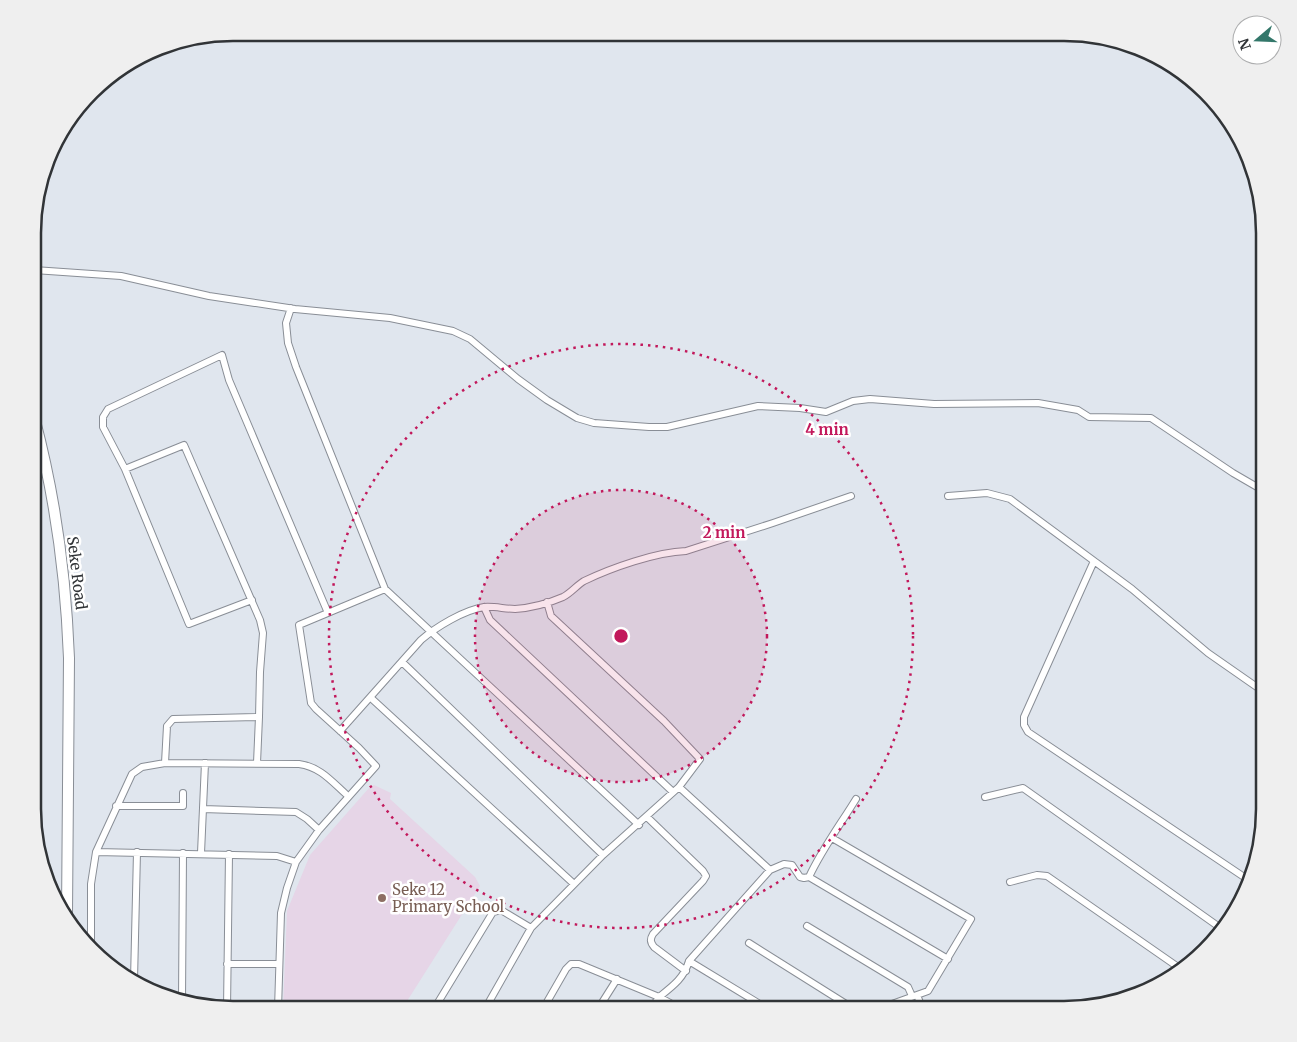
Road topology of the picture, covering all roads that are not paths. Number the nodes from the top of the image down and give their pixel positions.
1 (41, 270) edge
2 (291, 308) junction
3 (41, 447) edge
4 (125, 469) junction
5 (1256, 486) edge
6 (851, 496) dead end
7 (948, 496) dead end
8 (1094, 561) junction
9 (385, 589) junction
10 (252, 600) junction
11 (547, 602) junction
12 (484, 607) junction
13 (328, 612) junction
14 (430, 632) junction
15 (402, 662) junction
16 (1256, 686) edge
17 (371, 698) junction
18 (259, 717) junction
19 (340, 731) junction
20 (165, 763) junction
21 (205, 763) junction
22 (257, 763) junction
23 (679, 787) junction
24 (673, 792) junction
25 (184, 793) dead end
26 (348, 796) junction
27 (985, 797) dead end
28 (856, 799) dead end
29 (116, 806) junction
30 (203, 809) junction
31 (647, 817) junction
32 (639, 824) junction
33 (318, 830) junction
34 (832, 838) junction
35 (96, 852) junction
36 (137, 852) junction
37 (183, 853) junction
38 (201, 853) junction
39 (229, 854) junction
40 (603, 855) junction
41 (296, 862) junction
42 (770, 870) junction
43 (809, 877) junction
44 (1243, 877) edge
45 (1010, 882) dead end
46 (574, 884) junction
47 (67, 905) edge
48 (1217, 925) edge
49 (807, 926) dead end
50 (531, 928) junction
51 (91, 938) edge
52 (749, 943) dead end
53 (948, 959) junction
54 (689, 960) junction
55 (227, 964) junction
56 (279, 964) junction
57 (1175, 965) edge
58 (686, 971) junction
59 (134, 973) edge
60 (617, 979) junction
61 (182, 994) edge
62 (659, 996) junction
63 (915, 996) junction
64 (227, 1000) edge
65 (278, 1001) edge
66 (439, 1001) edge
67 (490, 1001) edge
68 (548, 1001) edge
69 (603, 1001) edge
70 (656, 1001) edge
71 (667, 1001) edge
72 (755, 1001) edge
73 (841, 1001) edge
74 (901, 1001) edge
75 (918, 1001) edge

1 - 2 street
2 - 5 street
2 - 9 street
3 - 47 main road, Seke Road
4 - 10 street
4 - 10 street
4 - 13 street
6 - 11 street
7 - 8 street
8 - 16 street
8 - 44 street
9 - 13 street
9 - 14 street
10 - 18 street
11 - 12 street
11 - 23 street
12 - 14 street
12 - 24 street
13 - 19 street
14 - 15 street
14 - 32 street
15 - 17 street
15 - 40 street
17 - 19 street
17 - 46 street
18 - 20 street
18 - 22 street
19 - 26 street
20 - 21 street
20 - 29 street
21 - 22 street
21 - 30 street
22 - 26 street
23 - 24 street
23 - 42 street
24 - 31 street
25 - 29 street
26 - 33 street
27 - 48 street
28 - 34 street
29 - 35 street
30 - 33 street
30 - 38 street
31 - 32 street
31 - 58 street
32 - 40 street
33 - 41 street
34 - 43 street
34 - 53 street
35 - 36 street
35 - 51 street
36 - 37 street
36 - 59 street
37 - 38 street
37 - 61 street
38 - 39 street
39 - 41 street
39 - 55 street
40 - 46 street
41 - 56 street
42 - 43 street
42 - 54 street
43 - 53 street
45 - 57 street
46 - 50 street
49 - 63 street
50 - 66 street
50 - 67 street
52 - 73 street
53 - 63 street
54 - 58 street
54 - 72 street
55 - 56 street
55 - 64 street
56 - 65 street
58 - 62 street
60 - 62 street
60 - 68 street
60 - 69 street
62 - 70 street
62 - 71 street
63 - 74 street
63 - 75 street

